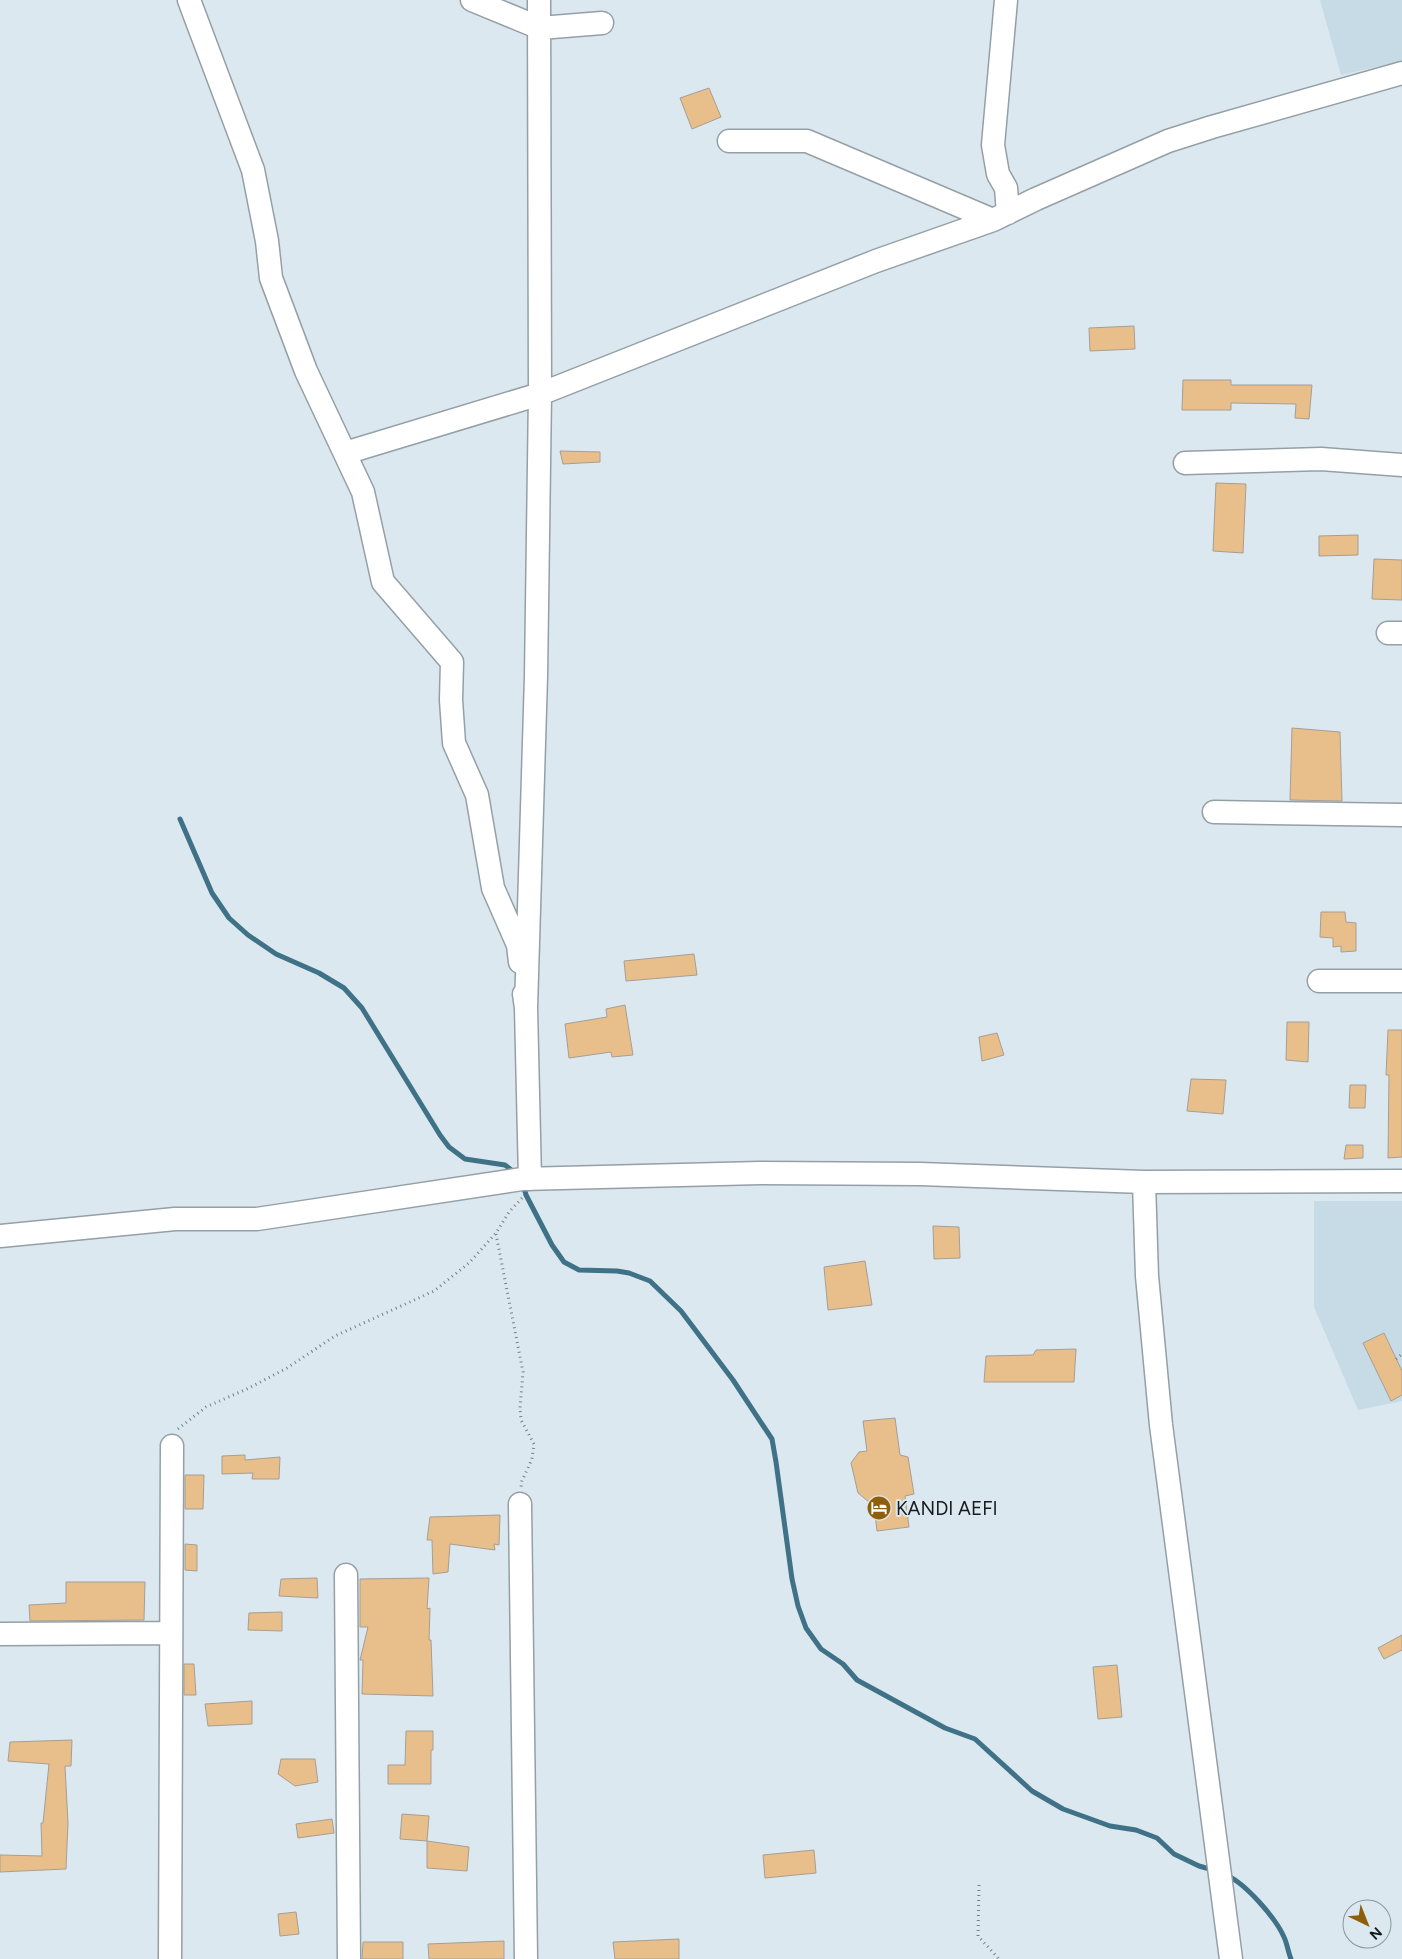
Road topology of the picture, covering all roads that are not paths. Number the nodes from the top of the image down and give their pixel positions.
1 (189, 0) edge
2 (472, 0) edge
3 (539, 0) edge
4 (1006, 0) edge
5 (602, 23) dead end
6 (540, 28) junction
7 (1402, 73) edge
8 (729, 141) dead end
9 (1001, 217) junction
10 (540, 394) junction
11 (345, 453) junction
12 (1185, 463) dead end
13 (1402, 465) edge
14 (1214, 812) dead end
15 (1402, 815) edge
16 (1319, 981) dead end
17 (1402, 981) edge
18 (526, 1008) junction
19 (534, 1178) junction
20 (1402, 1181) edge
21 (1144, 1182) junction
22 (0, 1236) edge
23 (172, 1446) road end
24 (520, 1504) road end
25 (346, 1575) dead end
26 (171, 1633) junction
27 (0, 1634) edge
28 (170, 1959) edge
29 (349, 1959) edge
30 (526, 1959) edge
31 (1231, 1959) edge

1 - 11 street
2 - 6 street
3 - 6 street
4 - 9 street
5 - 6 street
6 - 10 street
7 - 9 street
8 - 9 street
9 - 10 street
10 - 11 street
10 - 18 street
11 - 18 street
12 - 13 street
14 - 15 street
16 - 17 street
18 - 19 street
19 - 21 street
19 - 22 street
20 - 21 street
21 - 31 street
23 - 26 street
24 - 30 street
25 - 29 street
26 - 27 street
26 - 28 street

